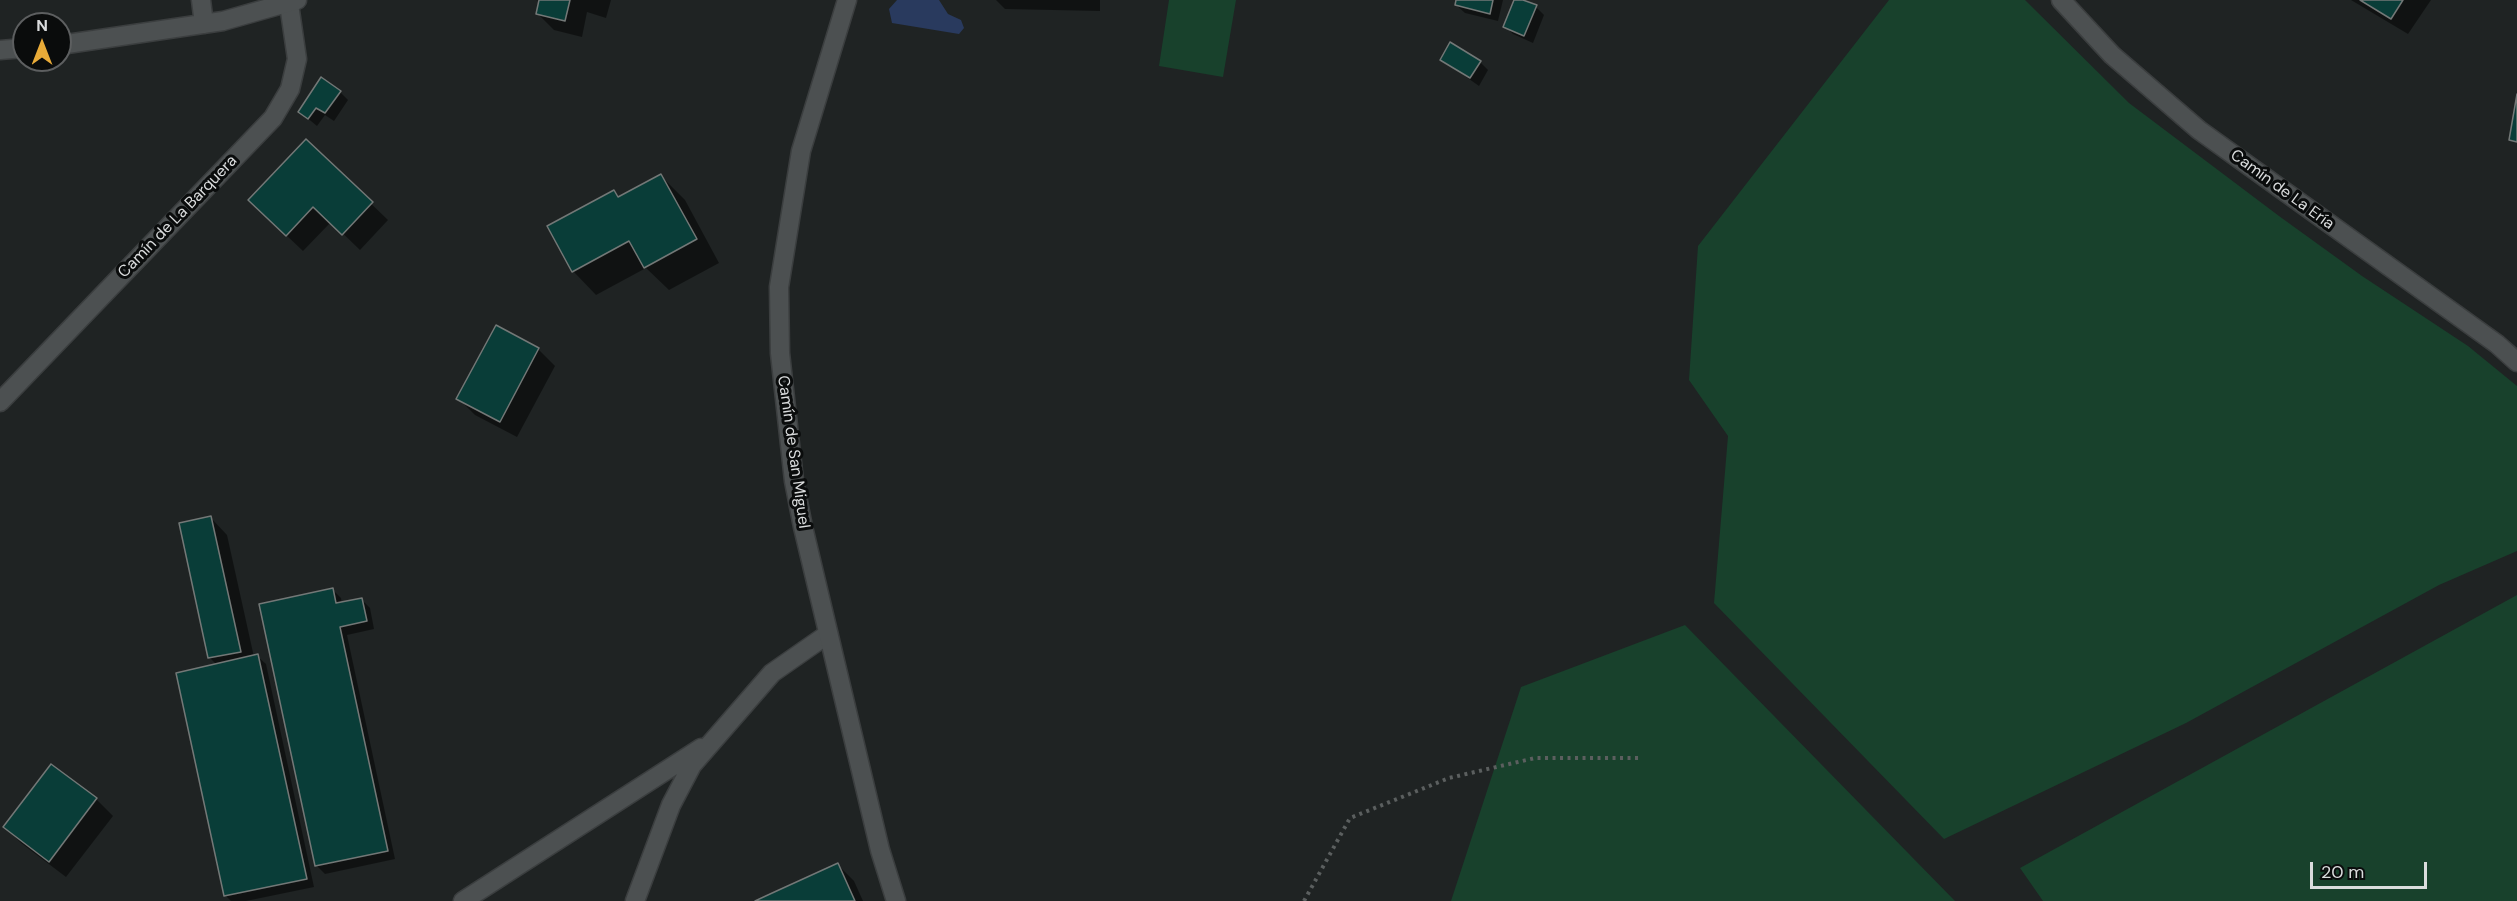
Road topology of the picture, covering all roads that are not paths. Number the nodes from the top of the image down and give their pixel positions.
1 (201, 0) edge
2 (847, 0) edge
3 (2061, 0) edge
4 (293, 2) edge
5 (204, 24) junction
6 (72, 43) edge
7 (2517, 362) edge
8 (0, 402) edge
9 (828, 634) junction
10 (717, 737) junction
11 (463, 901) edge
12 (635, 901) edge
13 (896, 901) edge

1 - 5 street
2 - 9 street, Camín de San Miguel
3 - 7 street, Camín de La Ería
4 - 5 street
4 - 8 street, Camín de La Barquera
5 - 6 street
9 - 10 street
9 - 13 street, Camín de San Miguel
10 - 11 street
10 - 12 street

